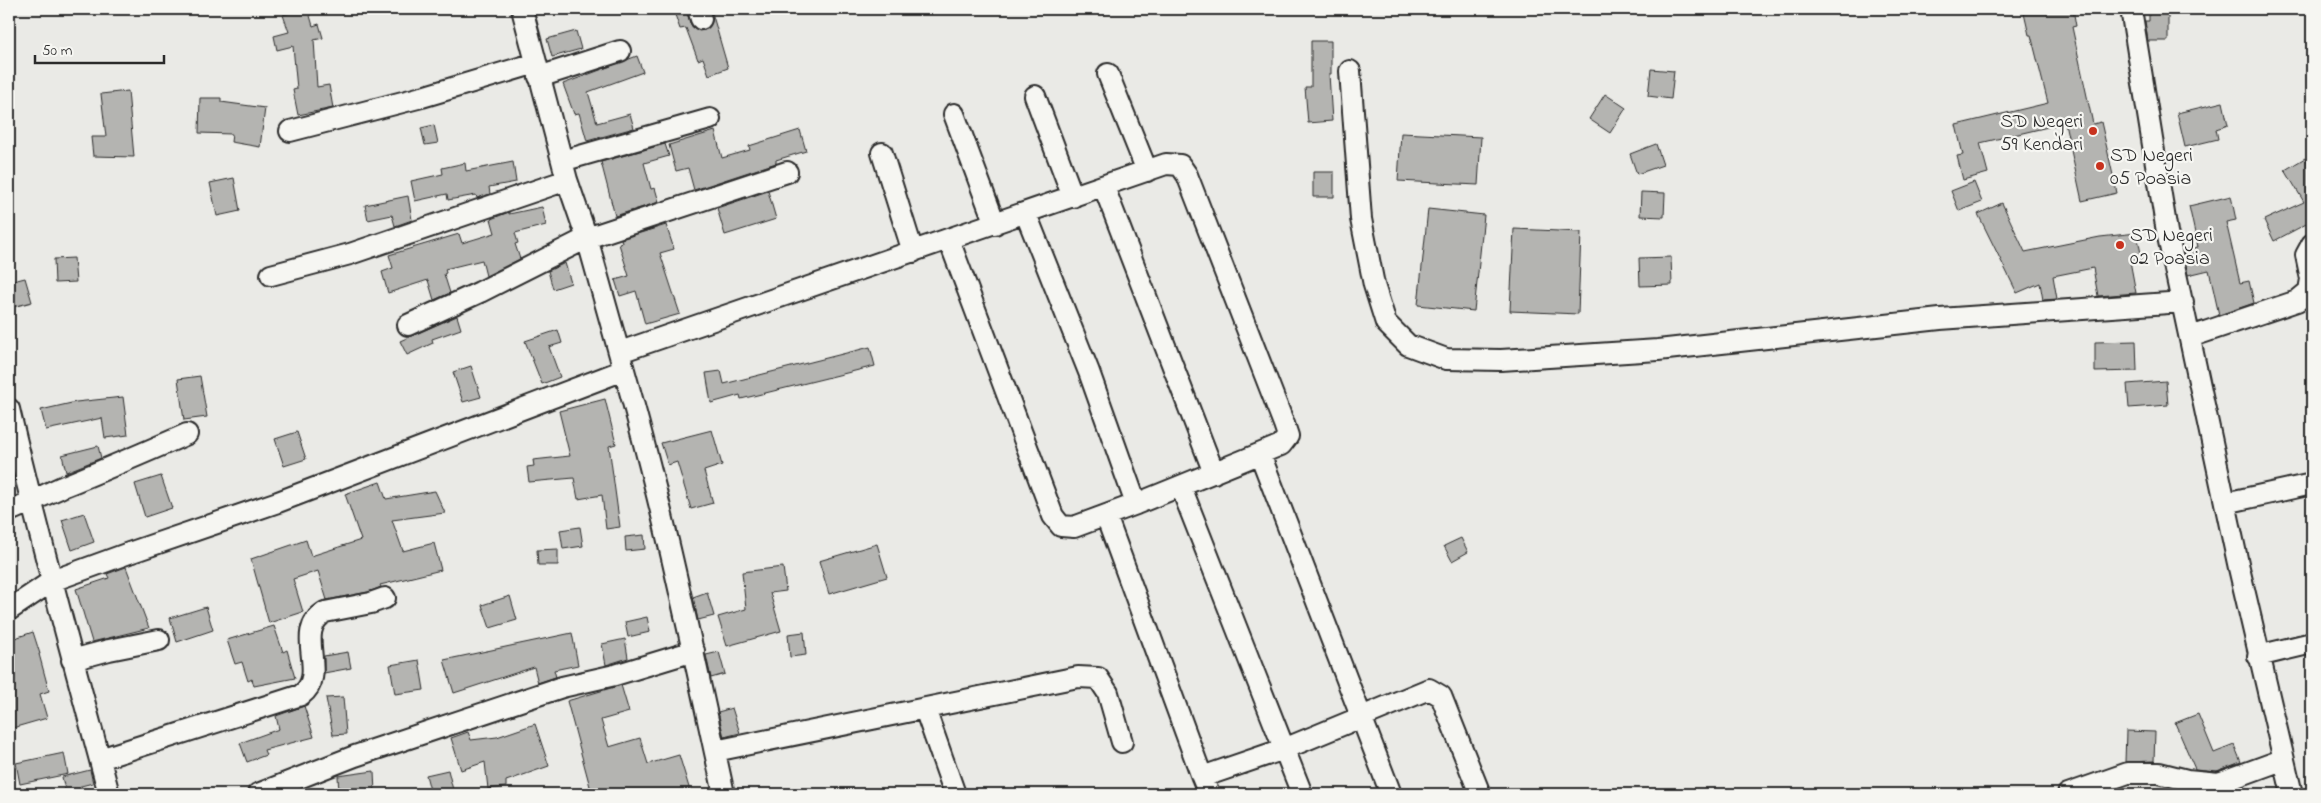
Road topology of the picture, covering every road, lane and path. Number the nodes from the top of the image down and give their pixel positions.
1 (522, 9) edge
2 (2131, 9) edge
3 (620, 51) dead end
4 (538, 70) junction
5 (1350, 71) dead end
6 (1108, 74) dead end
7 (1035, 96) dead end
8 (954, 114) dead end
9 (710, 119) dead end
10 (290, 131) dead end
11 (882, 153) dead end
12 (565, 170) junction
13 (1147, 171) junction
14 (787, 172) dead end
15 (1104, 186) junction
16 (1073, 197) junction
17 (1026, 214) junction
18 (994, 224) junction
19 (587, 238) junction
20 (949, 240) junction
21 (2312, 244) edge
22 (913, 252) junction
23 (271, 275) dead end
24 (2183, 302) junction
25 (408, 325) dead end
26 (2190, 338) junction
27 (622, 361) junction
28 (9, 409) edge
29 (187, 434) dead end
30 (1260, 454) junction
31 (1214, 473) junction
32 (2312, 484) edge
33 (1181, 487) junction
34 (33, 503) junction
35 (2225, 503) junction
36 (1136, 504) junction
37 (9, 511) edge
38 (1106, 516) junction
39 (52, 581) junction
40 (385, 598) dead end
41 (9, 610) edge
42 (159, 640) dead end
43 (2312, 643) edge
44 (694, 651) junction
45 (2258, 656) junction
46 (72, 660) junction
47 (925, 709) junction
48 (1362, 716) junction
49 (1122, 742) dead end
50 (1284, 748) junction
51 (715, 751) junction
52 (100, 759) junction
53 (2282, 760) junction
54 (1206, 785) edge
55 (109, 794) edge
56 (258, 794) edge
57 (724, 794) edge
58 (955, 794) edge
59 (1302, 794) edge
60 (1391, 794) edge
61 (1480, 794) edge
62 (2068, 794) edge
63 (2292, 794) edge

1 - 4 street
2 - 24 street
3 - 4 street
4 - 10 street
4 - 12 street
5 - 24 street
6 - 13 street
7 - 16 street
8 - 18 street
9 - 12 street
11 - 22 street
12 - 19 street
12 - 23 street
13 - 15 street
13 - 30 street
14 - 19 street
15 - 16 street
15 - 31 street
16 - 17 street
17 - 18 street
17 - 36 street
18 - 20 street
19 - 25 street
19 - 27 street
20 - 22 street
20 - 38 street
21 - 26 street
22 - 27 street
24 - 26 street
26 - 35 street
27 - 39 street
27 - 44 street
28 - 34 street
29 - 34 street
30 - 31 street
30 - 48 street
31 - 33 street
32 - 35 street
33 - 36 street
33 - 50 street
34 - 37 street
34 - 39 street
35 - 45 street
36 - 38 street
38 - 54 street
39 - 41 street
39 - 46 street
40 - 52 street
42 - 46 street
43 - 45 street
44 - 51 street
44 - 56 street
45 - 53 street
46 - 52 street
47 - 49 street
47 - 51 street
47 - 58 street
48 - 50 street
48 - 60 street
48 - 61 street
50 - 54 street
50 - 59 street
51 - 57 street
52 - 55 street
53 - 62 street
53 - 63 street

